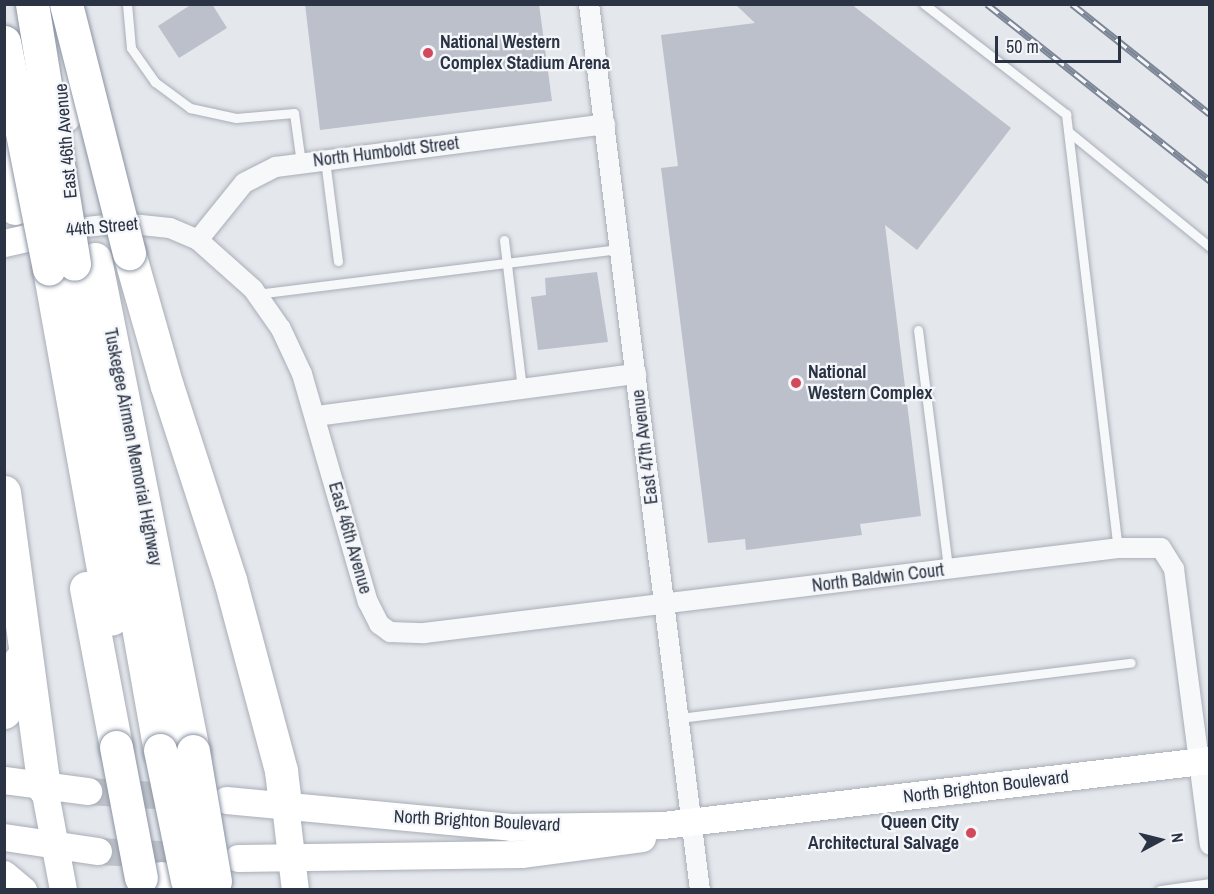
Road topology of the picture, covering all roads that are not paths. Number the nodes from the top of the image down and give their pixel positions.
1 (33, 4) edge
2 (52, 4) edge
3 (66, 4) edge
4 (127, 4) edge
5 (589, 4) edge
6 (924, 4) edge
7 (4, 42) edge
8 (605, 124) junction
9 (1069, 132) junction
10 (4, 155) edge
11 (325, 160) junction
12 (301, 163) junction
13 (68, 229) junction
14 (198, 240) junction
15 (504, 240) dead end
16 (4, 243) edge
17 (1209, 247) edge
18 (620, 249) junction
19 (338, 261) dead end
20 (507, 263) junction
21 (61, 266) junction
22 (257, 294) junction
23 (918, 330) dead end
24 (636, 374) junction
25 (522, 389) junction
26 (316, 416) junction
27 (4, 492) edge
28 (1118, 548) junction
29 (948, 569) junction
30 (664, 604) junction
31 (379, 624) joint
32 (23, 631) junction
33 (1131, 663) dead end
34 (4, 712) edge
35 (680, 718) junction
36 (137, 748) junction
37 (1204, 761) edge
38 (4, 780) edge
39 (44, 788) junction
40 (88, 791) tunnel mouth
41 (226, 800) dead end
42 (285, 805) junction
43 (692, 824) junction
44 (4, 837) edge
45 (1209, 845) edge
46 (54, 847) junction
47 (98, 851) tunnel mouth
48 (238, 858) dead end
49 (292, 859) junction
50 (4, 874) edge
51 (1209, 883) edge
52 (177, 884) edge
53 (23, 890) edge
54 (63, 890) edge
55 (296, 890) edge
56 (700, 890) edge
57 (1160, 890) edge

1 - 13 main road, East 46th Avenue
1 - 21 highway, bridge
2 - 13 main road, East 46th Avenue
2 - 21 highway, Tuskegee Airmen Memorial Highway
3 - 42 highway, bridge
4 - 12 lane
5 - 8 street, East 47th Avenue
6 - 9 lane
7 - 21 highway, bridge
8 - 11 street, North Humboldt Street
8 - 18 street, East 47th Avenue
9 - 17 lane
9 - 28 lane
10 - 21 highway, Tuskegee Airmen Memorial Highway
11 - 12 street, North Humboldt Street
11 - 19 lane
12 - 14 street, North Humboldt Street
13 - 14 street, 44th Street
13 - 16 main road, 44th Street
14 - 22 street, East 46th Avenue
15 - 20 lane
18 - 20 lane
18 - 24 street, East 47th Avenue
20 - 22 lane
20 - 25 lane
21 - 36 highway, Tuskegee Airmen Memorial Highway
21 - 36 highway
21 - 52 highway, Tuskegee Airmen Memorial Highway, bridge
22 - 26 street, East 46th Avenue
23 - 29 lane
24 - 25 street
24 - 30 street, East 47th Avenue
25 - 26 street
26 - 31 street, East 46th Avenue
27 - 32 highway
28 - 29 street, North Baldwin Court
28 - 37 street, North Baldwin Court
29 - 30 street, North Baldwin Court
30 - 31 street, North Baldwin Court
30 - 35 street, East 47th Avenue
32 - 34 highway
32 - 39 highway
33 - 35 lane
35 - 43 street, East 47th Avenue
36 - 52 highway, Tuskegee Airmen Memorial Highway, bridge
36 - 52 highway, bridge
37 - 43 main road, North Brighton Boulevard
37 - 45 street, North Baldwin Court
38 - 39 main road
39 - 40 main road
39 - 46 main road
41 - 42 main road, North Brighton Boulevard
42 - 43 main road, North Brighton Boulevard
42 - 49 main road
43 - 49 main road, North Brighton Boulevard
43 - 56 street, East 47th Avenue
44 - 46 main road
46 - 47 main road
46 - 54 main road
48 - 49 main road, North Brighton Boulevard
49 - 55 main road
50 - 53 main road
51 - 57 lane

